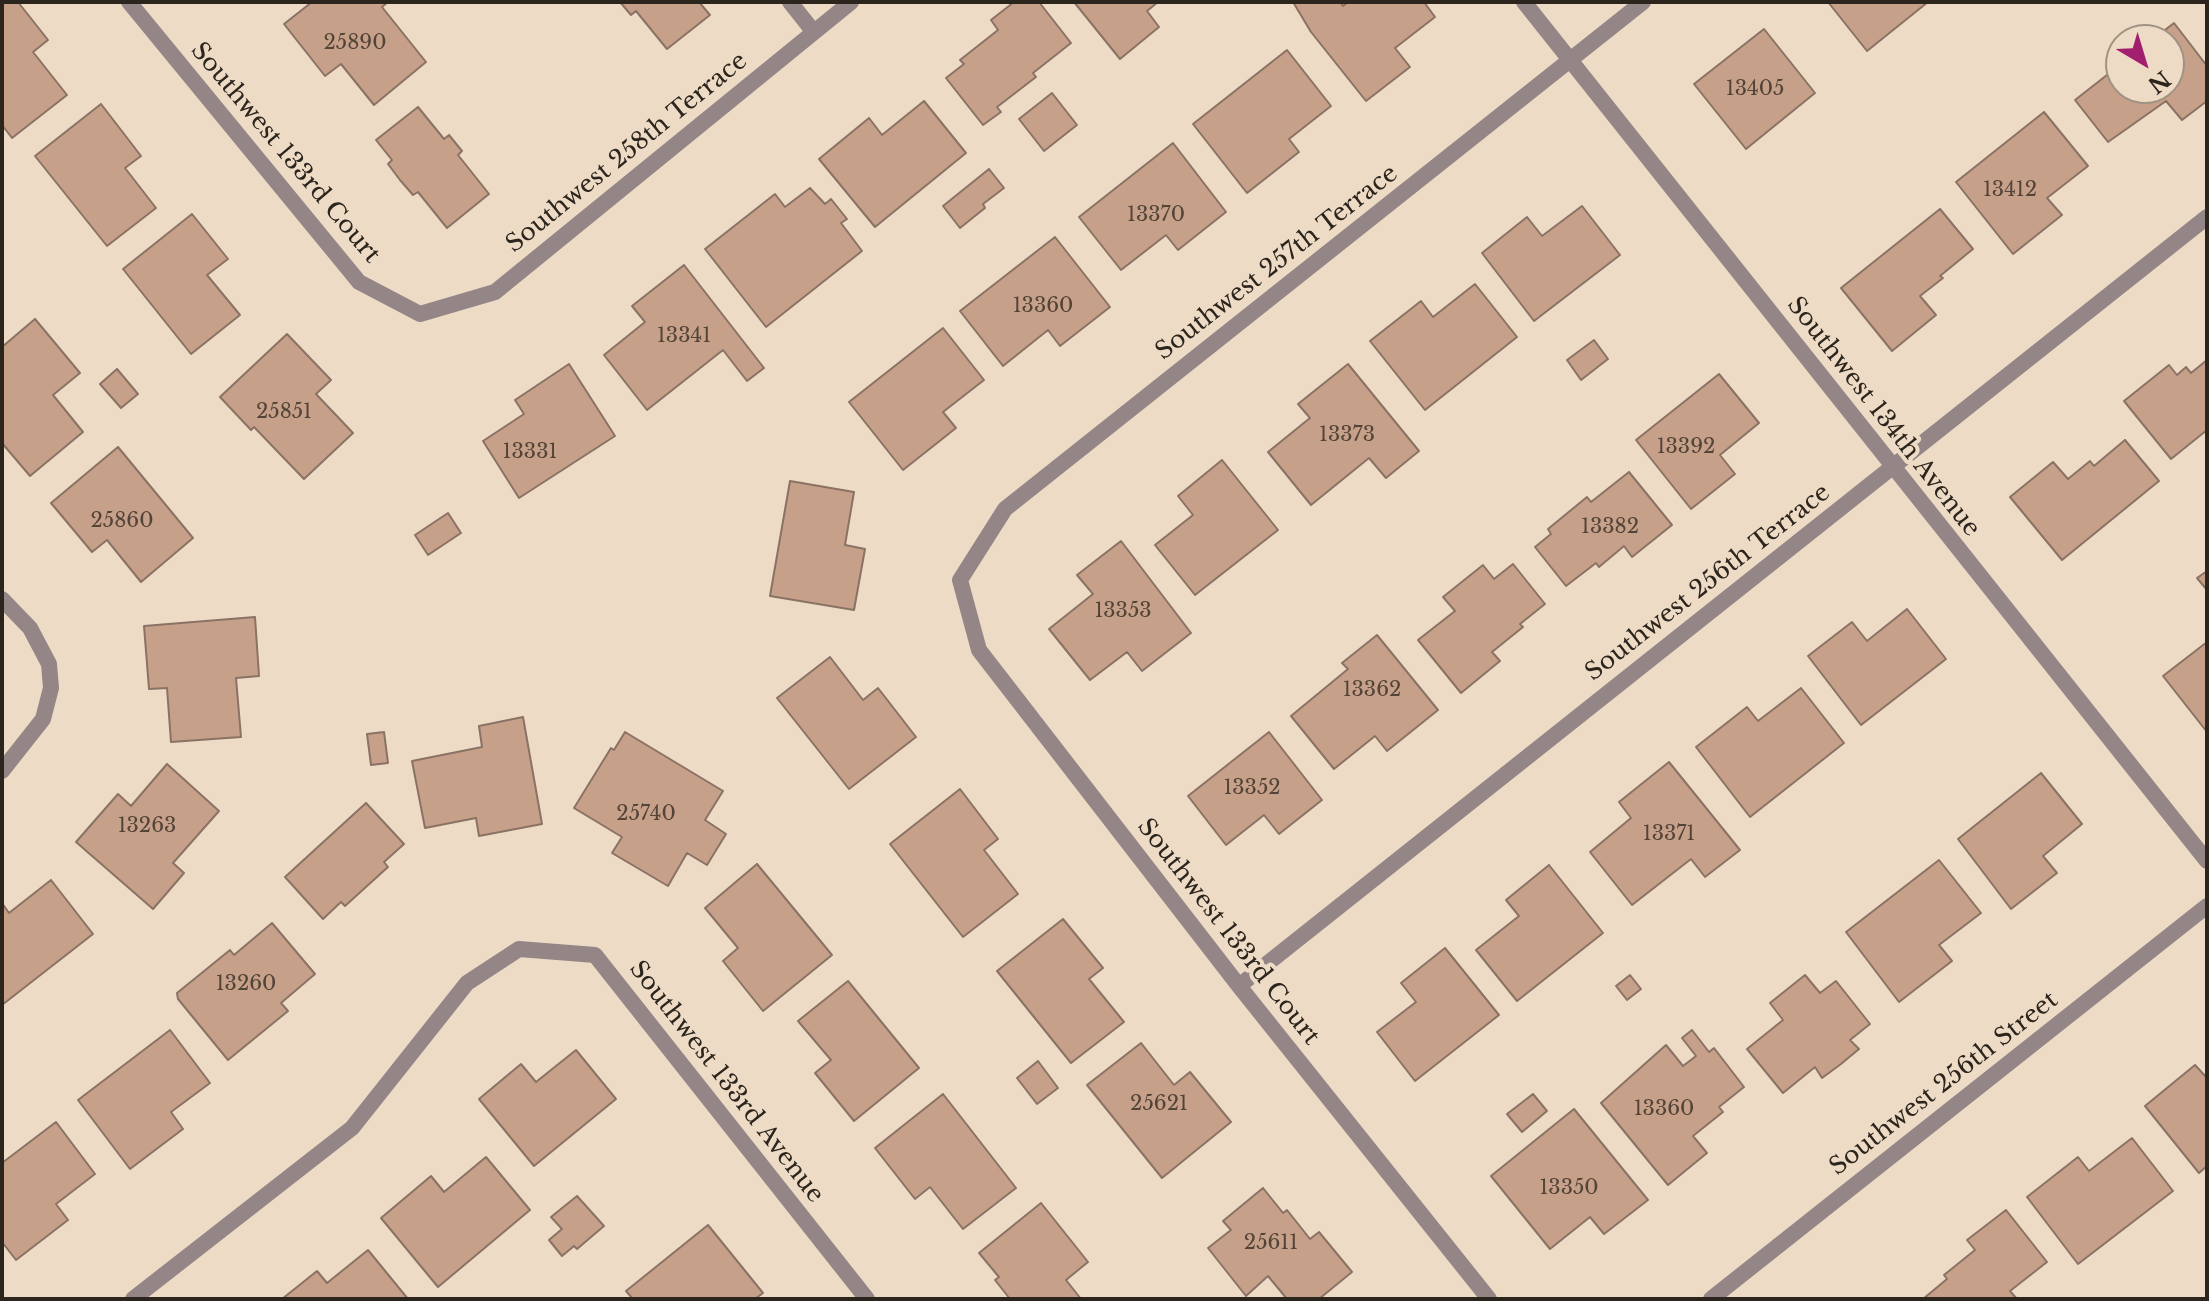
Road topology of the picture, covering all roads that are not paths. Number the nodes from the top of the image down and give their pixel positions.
1 (129, 2) edge
2 (790, 2) edge
3 (851, 2) edge
4 (1524, 2) edge
5 (1643, 2) edge
6 (813, 31) junction
7 (1571, 61) junction
8 (2207, 217) edge
9 (420, 314) joint
10 (1892, 468) junction
11 (960, 580) joint
12 (2, 599) edge
13 (2, 771) edge
14 (2207, 861) edge
15 (2207, 906) edge
16 (1239, 986) junction
17 (133, 1299) edge
18 (867, 1299) edge
19 (1489, 1299) edge
20 (1711, 1299) edge

1 - 9 street, Southwest 133rd Court
2 - 6 street
3 - 6 street, Southwest 258th Terrace
4 - 7 street, Southwest 134th Avenue
5 - 7 street, Southwest 257th Terrace
6 - 9 street, Southwest 258th Terrace
7 - 10 street, Southwest 134th Avenue
7 - 11 street, Southwest 257th Terrace
8 - 10 street, Southwest 256th Terrace
10 - 14 street, Southwest 134th Avenue
10 - 16 street, Southwest 256th Terrace
11 - 16 street, Southwest 133rd Court
12 - 13 street
15 - 20 street, Southwest 256th Street
16 - 19 street, Southwest 133rd Court
17 - 18 street, Southwest 133rd Avenue

